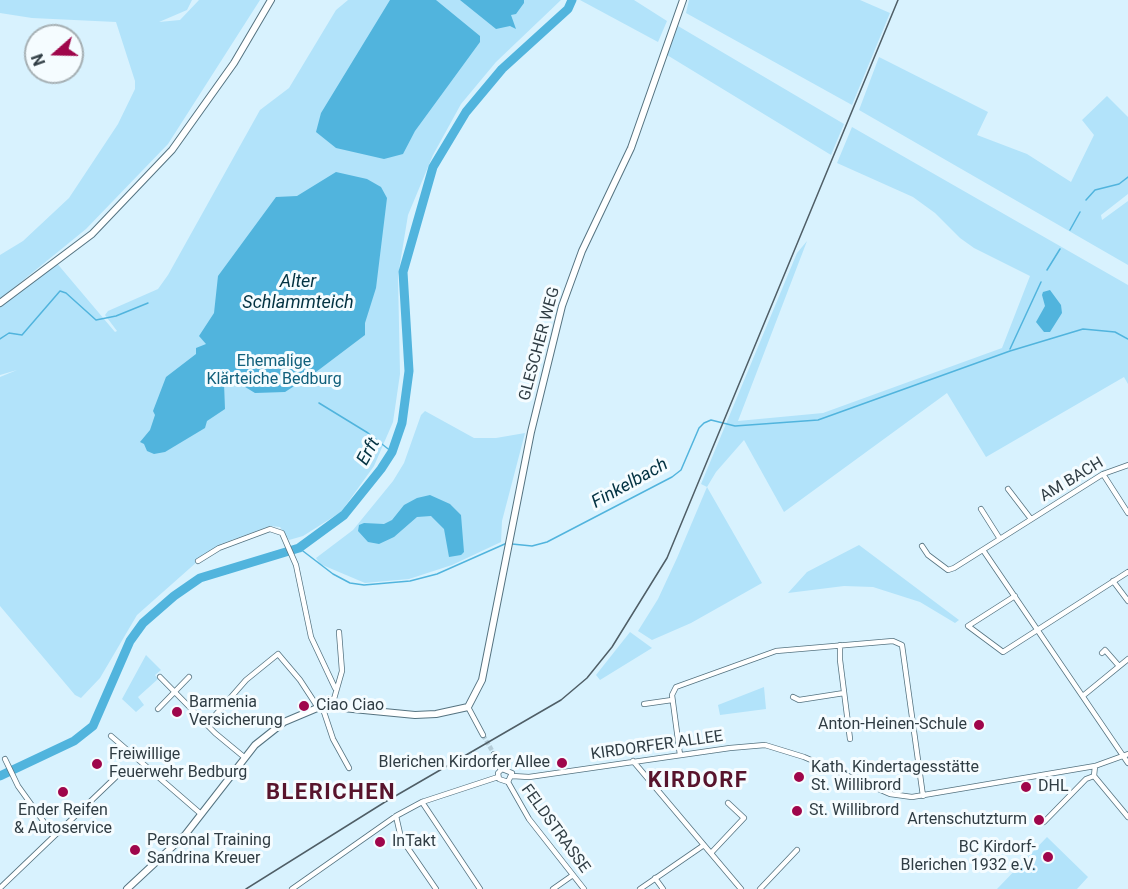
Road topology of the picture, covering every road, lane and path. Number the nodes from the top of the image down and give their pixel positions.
1 (271, 0) edge
2 (683, 0) edge
3 (0, 303) edge
4 (1128, 465) edge
5 (1103, 474) junction
6 (1008, 489) dead end
7 (981, 509) dead end
8 (1128, 513) edge
9 (1031, 519) junction
10 (1000, 539) junction
11 (921, 546) dead end
12 (983, 550) junction
13 (198, 561) dead end
14 (1128, 572) edge
15 (1113, 581) junction
16 (1015, 596) junction
17 (1128, 601) edge
18 (1037, 630) junction
19 (339, 632) dead end
20 (840, 645) junction
21 (1105, 650) dead end
22 (1128, 659) edge
23 (1119, 666) junction
24 (160, 677) dead end
25 (189, 677) dead end
26 (335, 688) junction
27 (175, 692) junction
28 (844, 693) junction
29 (1084, 695) junction
30 (793, 697) dead end
31 (672, 700) junction
32 (644, 704) dead end
33 (319, 706) junction
34 (468, 707) junction
35 (158, 709) dead end
36 (205, 722) junction
37 (483, 735) tunnel mouth
38 (111, 736) dead end
39 (850, 739) dead end
40 (494, 754) tunnel mouth
41 (680, 755) junction
42 (1126, 755) edge
43 (244, 757) junction
44 (5, 759) dead end
45 (633, 761) junction
46 (1128, 763) edge
47 (1095, 765) junction
48 (349, 768) dead end
49 (501, 770) junction
50 (118, 774) dead end
51 (512, 776) junction
52 (1094, 776) junction
53 (498, 777) junction
54 (508, 782) junction
55 (923, 796) junction
56 (422, 802) junction
57 (728, 803) dead end
58 (201, 814) junction
59 (396, 816) junction
60 (1128, 817) edge
61 (1044, 822) dead end
62 (54, 836) junction
63 (704, 845) junction
64 (797, 850) dead end
65 (711, 853) junction
66 (573, 874) junction
67 (655, 878) junction
68 (0, 888) edge
69 (127, 889) edge
70 (292, 889) edge
71 (436, 889) edge
72 (480, 889) edge
73 (553, 889) edge
74 (585, 889) edge
75 (640, 889) edge
76 (663, 889) edge
77 (741, 889) edge
78 (760, 889) edge

1 - 3 street
2 - 34 street, GLESCHER WEG
4 - 5 street, AM BACH
5 - 8 street
5 - 9 street, AM BACH
6 - 9 street, AM BACH
7 - 10 street
9 - 10 street, AM BACH
10 - 12 street, AM BACH
11 - 12 street, AM BACH
12 - 16 street
13 - 26 street
14 - 15 street
15 - 17 street
15 - 18 street
16 - 18 street
16 - 18 street
18 - 29 street
19 - 26 street
20 - 28 street
20 - 31 street
20 - 55 street
21 - 23 street
22 - 23 street
23 - 29 street
24 - 27 street
25 - 27 street
26 - 33 street
27 - 35 street
27 - 36 street
28 - 30 street
28 - 39 street
29 - 42 street
31 - 32 street
31 - 41 street
33 - 34 street
33 - 36 street
33 - 43 street
33 - 48 street
34 - 37 street
36 - 43 street
38 - 58 street
40 - 49 street
41 - 45 street, KIRDORFER ALLEE
41 - 55 street, KIRDORFER ALLEE
42 - 46 street
42 - 47 street, KIRDORFER ALLEE
43 - 58 street
44 - 62 street
45 - 51 street, KIRDORFER ALLEE
45 - 63 street
47 - 52 street
47 - 55 street, KIRDORFER ALLEE
49 - 51 street, FELDSTRASSE
49 - 53 street, FELDSTRASSE
50 - 62 street
51 - 54 street, FELDSTRASSE
52 - 60 street
52 - 61 street
53 - 54 street, FELDSTRASSE
53 - 56 street
54 - 66 street, FELDSTRASSE
56 - 59 street
56 - 72 street
57 - 65 street
58 - 69 street
59 - 70 street
59 - 71 street
62 - 68 street
63 - 65 street
63 - 67 street
64 - 78 street
65 - 77 street
66 - 73 street
66 - 74 street, FELDSTRASSE
67 - 75 street
67 - 76 street

